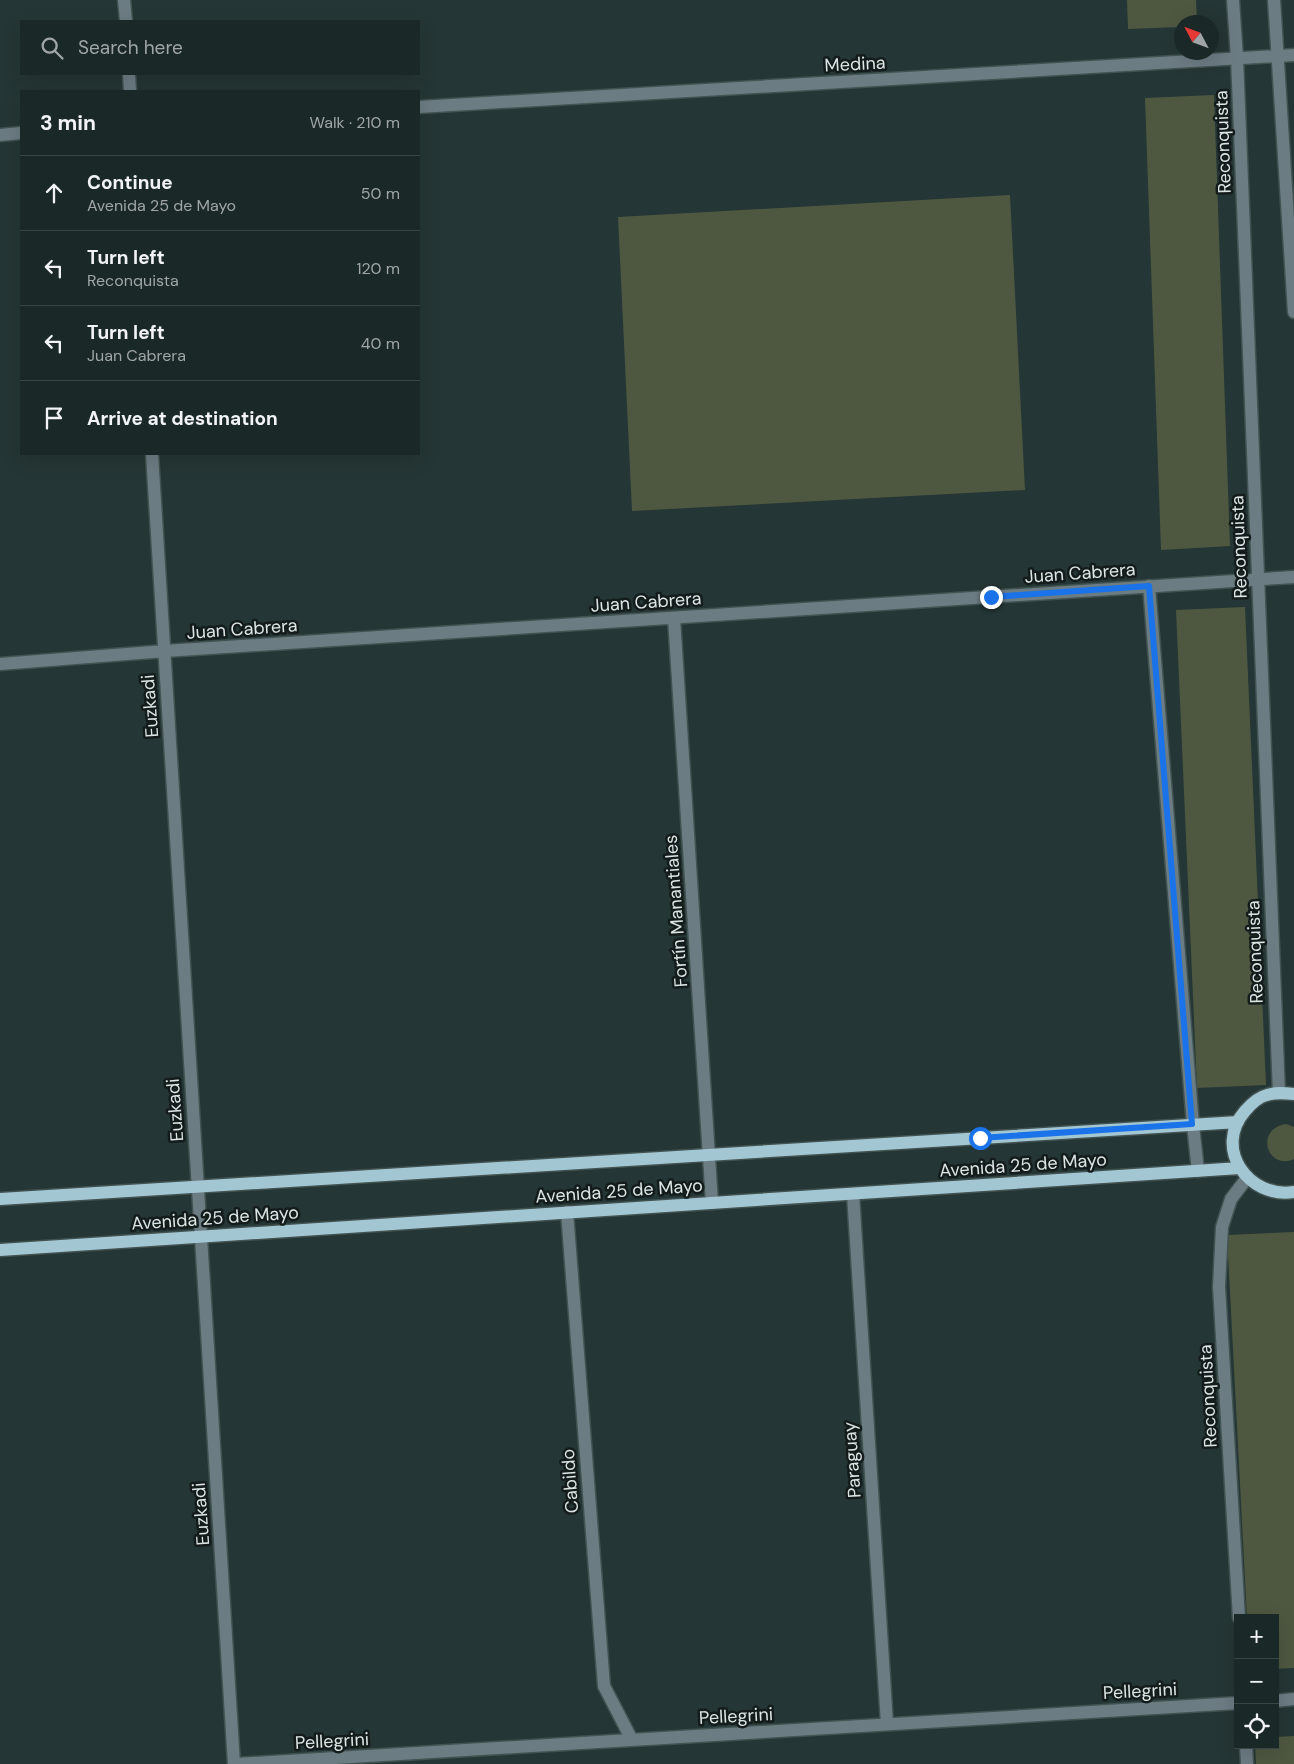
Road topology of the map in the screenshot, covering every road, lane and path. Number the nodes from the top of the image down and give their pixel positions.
1 (124, 0) edge
2 (1232, 0) edge
3 (1274, 0) edge
4 (126, 20) edge
5 (1294, 55) edge
6 (1278, 56) junction
7 (1237, 58) junction
8 (129, 75) edge
9 (130, 90) edge
10 (420, 107) edge
11 (20, 134) edge
12 (0, 135) edge
13 (1294, 312) edge
14 (152, 455) edge
15 (1294, 577) edge
16 (1258, 579) junction
17 (1149, 586) junction
18 (674, 618) junction
19 (164, 651) junction
20 (0, 664) edge
21 (1279, 1093) junction
22 (1294, 1094) edge
23 (1238, 1122) junction
24 (1192, 1124) junction
25 (709, 1155) junction
26 (1198, 1170) junction
27 (1243, 1173) junction
28 (198, 1187) junction
29 (1294, 1192) edge
30 (853, 1194) junction
31 (0, 1199) edge
32 (712, 1203) junction
33 (567, 1212) junction
34 (201, 1237) junction
35 (0, 1250) edge
36 (1239, 1614) edge
37 (1294, 1700) edge
38 (1279, 1701) edge
39 (1234, 1703) edge
40 (887, 1724) junction
41 (632, 1740) junction
42 (1246, 1749) edge
43 (235, 1764) edge
44 (1247, 1764) edge

1 - 4 street
2 - 7 street, Reconquista
3 - 6 street
5 - 6 street, Medina
6 - 7 street, Medina
6 - 13 street
7 - 10 street, Medina
7 - 16 street, Reconquista
8 - 9 street
11 - 12 street
14 - 19 street, Euzkadi
15 - 16 street, Juan Cabrera
16 - 17 street, Juan Cabrera
16 - 21 street, Reconquista
17 - 18 street, Juan Cabrera
17 - 24 street
18 - 19 street, Juan Cabrera
18 - 25 street, Fortín Manantiales
19 - 20 street, Juan Cabrera
19 - 28 street, Euzkadi
21 - 22 main road
21 - 23 main road
23 - 24 main road, Avenida 25 de Mayo
23 - 27 main road
24 - 25 main road, Avenida 25 de Mayo
24 - 26 street
25 - 28 main road, Avenida 25 de Mayo
25 - 32 street, Fortín Manantiales
26 - 27 main road, Avenida 25 de Mayo
26 - 30 main road, Avenida 25 de Mayo
27 - 29 main road
27 - 36 street, Reconquista
28 - 31 main road, Avenida 25 de Mayo
28 - 34 street, Euzkadi
30 - 32 main road, Avenida 25 de Mayo
30 - 40 street, Paraguay
32 - 33 main road, Avenida 25 de Mayo
33 - 34 main road, Avenida 25 de Mayo
33 - 41 street, Cabildo
34 - 35 main road, Avenida 25 de Mayo
34 - 43 street, Euzkadi
37 - 38 street
39 - 40 street, Pellegrini
40 - 41 street, Pellegrini
41 - 43 street, Pellegrini
42 - 44 street

